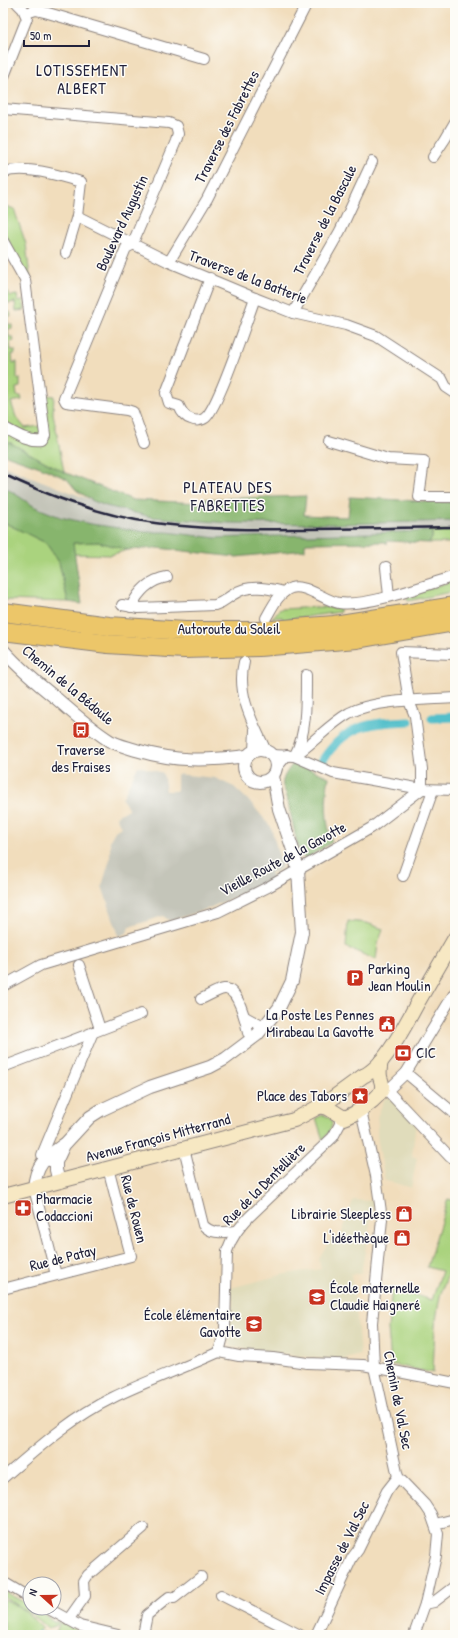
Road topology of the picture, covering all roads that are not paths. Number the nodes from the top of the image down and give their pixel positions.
1 (17, 3) edge
2 (307, 3) edge
3 (26, 13) junction
4 (204, 59) dead end
5 (3, 79) edge
6 (3, 109) edge
7 (455, 122) edge
8 (433, 156) dead end
9 (372, 162) dead end
10 (3, 172) edge
11 (77, 216) junction
12 (3, 241) edge
13 (132, 245) junction
14 (66, 253) dead end
15 (169, 262) junction
16 (210, 278) junction
17 (255, 298) junction
18 (293, 313) junction
19 (455, 393) edge
20 (3, 427) edge
21 (329, 442) dead end
22 (144, 443) dead end
23 (455, 497) edge
24 (386, 567) dead end
25 (455, 576) edge
26 (167, 577) dead end
27 (284, 592) junction
28 (389, 596) junction
29 (455, 606) edge
30 (3, 612) edge
31 (266, 618) dead end
32 (455, 622) edge
33 (3, 630) edge
34 (3, 650) edge
35 (453, 654) dead end
36 (244, 662) dead end
37 (306, 675) dead end
38 (455, 698) edge
39 (410, 701) junction
40 (255, 730) junction
41 (250, 753) junction
42 (269, 753) junction
43 (291, 756) junction
44 (208, 760) junction
45 (245, 772) junction
46 (274, 772) junction
47 (260, 783) junction
48 (422, 789) junction
49 (433, 790) junction
50 (455, 790) edge
51 (279, 809) junction
52 (298, 870) junction
53 (404, 876) dead end
54 (455, 938) edge
55 (297, 955) junction
56 (79, 965) dead end
57 (3, 986) edge
58 (455, 992) edge
59 (201, 999) dead end
60 (141, 1014) dead end
61 (245, 1017) junction
62 (258, 1024) junction
63 (96, 1030) junction
64 (248, 1033) junction
65 (237, 1051) junction
66 (3, 1067) edge
67 (191, 1072) junction
68 (406, 1073) junction
69 (383, 1084) junction
70 (334, 1098) junction
71 (319, 1106) junction
72 (363, 1107) junction
73 (455, 1114) edge
74 (338, 1115) junction
75 (64, 1145) junction
76 (184, 1148) junction
77 (450, 1157) dead end
78 (44, 1160) junction
79 (56, 1162) junction
80 (108, 1168) junction
81 (59, 1182) junction
82 (34, 1188) junction
83 (3, 1196) edge
84 (236, 1231) junction
85 (131, 1256) joint
86 (56, 1275) junction
87 (3, 1289) edge
88 (219, 1352) junction
89 (374, 1367) junction
90 (455, 1383) edge
91 (398, 1477) junction
92 (3, 1478) edge
93 (455, 1519) edge
94 (435, 1524) junction
95 (143, 1528) dead end
96 (201, 1577) dead end
97 (3, 1582) edge
98 (455, 1586) edge
99 (22, 1593) edge
100 (221, 1595) dead end
101 (425, 1604) junction
102 (61, 1616) edge
103 (68, 1620) junction
104 (118, 1635) edge
105 (143, 1635) edge
106 (300, 1635) edge
107 (316, 1635) edge
108 (414, 1635) edge

1 - 3 street
2 - 15 street, Traverse des Fabrettes
3 - 4 street
3 - 5 street
6 - 13 street, Boulevard Augustin
7 - 8 street
9 - 18 street, Traverse de la Bascule
10 - 11 street
11 - 13 street, Traverse de la Batterie
11 - 14 street
12 - 20 street
13 - 15 street, Traverse de la Batterie
13 - 22 street, Boulevard Augustin
15 - 16 street, Traverse de la Batterie
16 - 17 street, Traverse de la Batterie
16 - 17 street
17 - 18 street, Traverse de la Batterie
18 - 19 street, Traverse de la Batterie
21 - 23 street
24 - 28 street
25 - 28 street
26 - 27 street
27 - 28 street
27 - 31 street
29 - 30 highway, Autoroute du Soleil
32 - 33 highway, Autoroute du Soleil
34 - 44 street, Chemin de la Bédoule
35 - 39 street
36 - 40 street
37 - 43 street
38 - 39 street
39 - 43 street
39 - 48 street
40 - 41 street
40 - 42 street
41 - 42 street
41 - 44 street, Chemin de la Bédoule
41 - 45 street
42 - 43 street
42 - 46 street
43 - 46 street
43 - 48 street
44 - 45 street, Chemin de la Bédoule
45 - 47 street
46 - 47 street
46 - 51 street
47 - 51 street
48 - 49 street
48 - 52 street, Vieille Route de la Gavotte
49 - 50 street
49 - 53 street
51 - 52 street
52 - 55 street
52 - 57 street, Vieille Route de la Gavotte
54 - 69 main road
55 - 62 street
55 - 65 street
56 - 63 street
58 - 68 street
59 - 61 street
60 - 63 street
61 - 62 street
61 - 64 street
62 - 64 street
62 - 65 street
63 - 66 street
63 - 78 street
64 - 67 street
65 - 67 street
67 - 75 street
68 - 69 street
68 - 73 street
69 - 70 main road, Avenue François Mitterrand
69 - 72 main road
69 - 77 street
70 - 71 main road, Avenue François Mitterrand
70 - 74 main road
71 - 74 main road
71 - 76 main road, Avenue François Mitterrand
72 - 74 main road
72 - 89 street, Chemin de Val Sec
74 - 84 street, Rue de la Dentellière
75 - 78 street
75 - 79 street
76 - 80 main road, Avenue François Mitterrand
76 - 84 street
78 - 79 street
78 - 82 street
79 - 81 street
80 - 81 main road, Avenue François Mitterrand
80 - 85 street, Rue de Rouen
81 - 82 main road, Avenue François Mitterrand
82 - 83 main road, Avenue François Mitterrand
82 - 86 street
84 - 88 street, Rue de la Dentellière
85 - 86 street, Rue de Patay
86 - 87 street, Rue de Patay
88 - 89 street
88 - 92 street
89 - 90 street
89 - 91 street, Chemin de Val Sec
91 - 94 street
91 - 107 street, Impasse de Val Sec
93 - 94 street
94 - 101 street
95 - 103 street
96 - 105 street
97 - 99 street
98 - 101 street
100 - 106 street
101 - 108 street
102 - 103 street
103 - 104 street

